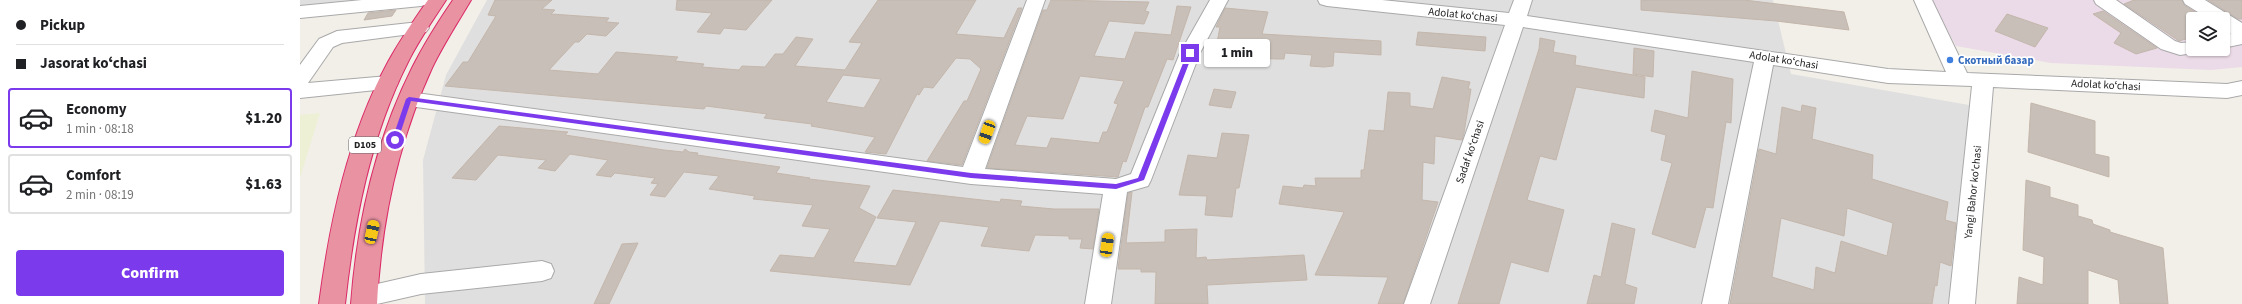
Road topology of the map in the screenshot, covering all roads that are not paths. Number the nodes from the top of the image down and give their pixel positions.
1 (421, 0) edge
2 (436, 0) edge
3 (462, 0) edge
4 (1036, 0) edge
5 (1219, 0) edge
6 (1327, 0) edge
7 (1523, 0) edge
8 (1923, 0) edge
9 (2103, 0) edge
10 (2192, 0) edge
11 (300, 12) edge
12 (2211, 12) edge
13 (1516, 20) junction
14 (2230, 24) edge
15 (419, 28) junction
16 (2242, 32) edge
17 (2242, 38) edge
18 (2230, 41) edge
19 (2186, 49) edge
20 (1764, 57) junction
21 (1959, 78) junction
22 (1983, 79) junction
23 (300, 80) edge
24 (388, 83) junction
25 (2242, 88) edge
26 (300, 90) edge
27 (409, 99) junction
28 (971, 176) junction
29 (1116, 187) junction
30 (542, 271) dead end
31 (364, 300) edge
32 (332, 304) edge
33 (1098, 304) edge
34 (1417, 304) edge
35 (1715, 304) edge
36 (1962, 304) edge

1 - 11 street
2 - 15 highway, D105
3 - 27 highway, D105
4 - 28 street
5 - 29 street
6 - 13 street, Adolat koʻchasi
7 - 13 street, Sadaf koʻchasi
8 - 21 street
9 - 19 street
10 - 12 street
13 - 20 street, Adolat koʻchasi
13 - 34 street, Sadaf koʻchasi
14 - 16 street
15 - 23 street
15 - 24 highway, D105
17 - 18 street
20 - 21 street, Adolat koʻchasi
20 - 35 street
21 - 22 street, Adolat koʻchasi
22 - 25 street, Adolat koʻchasi
22 - 36 street, Yangi Bahor ko'chasi
24 - 26 street
24 - 32 highway, D105
27 - 28 street
27 - 31 highway, D105
28 - 29 street
29 - 33 street
30 - 31 street

